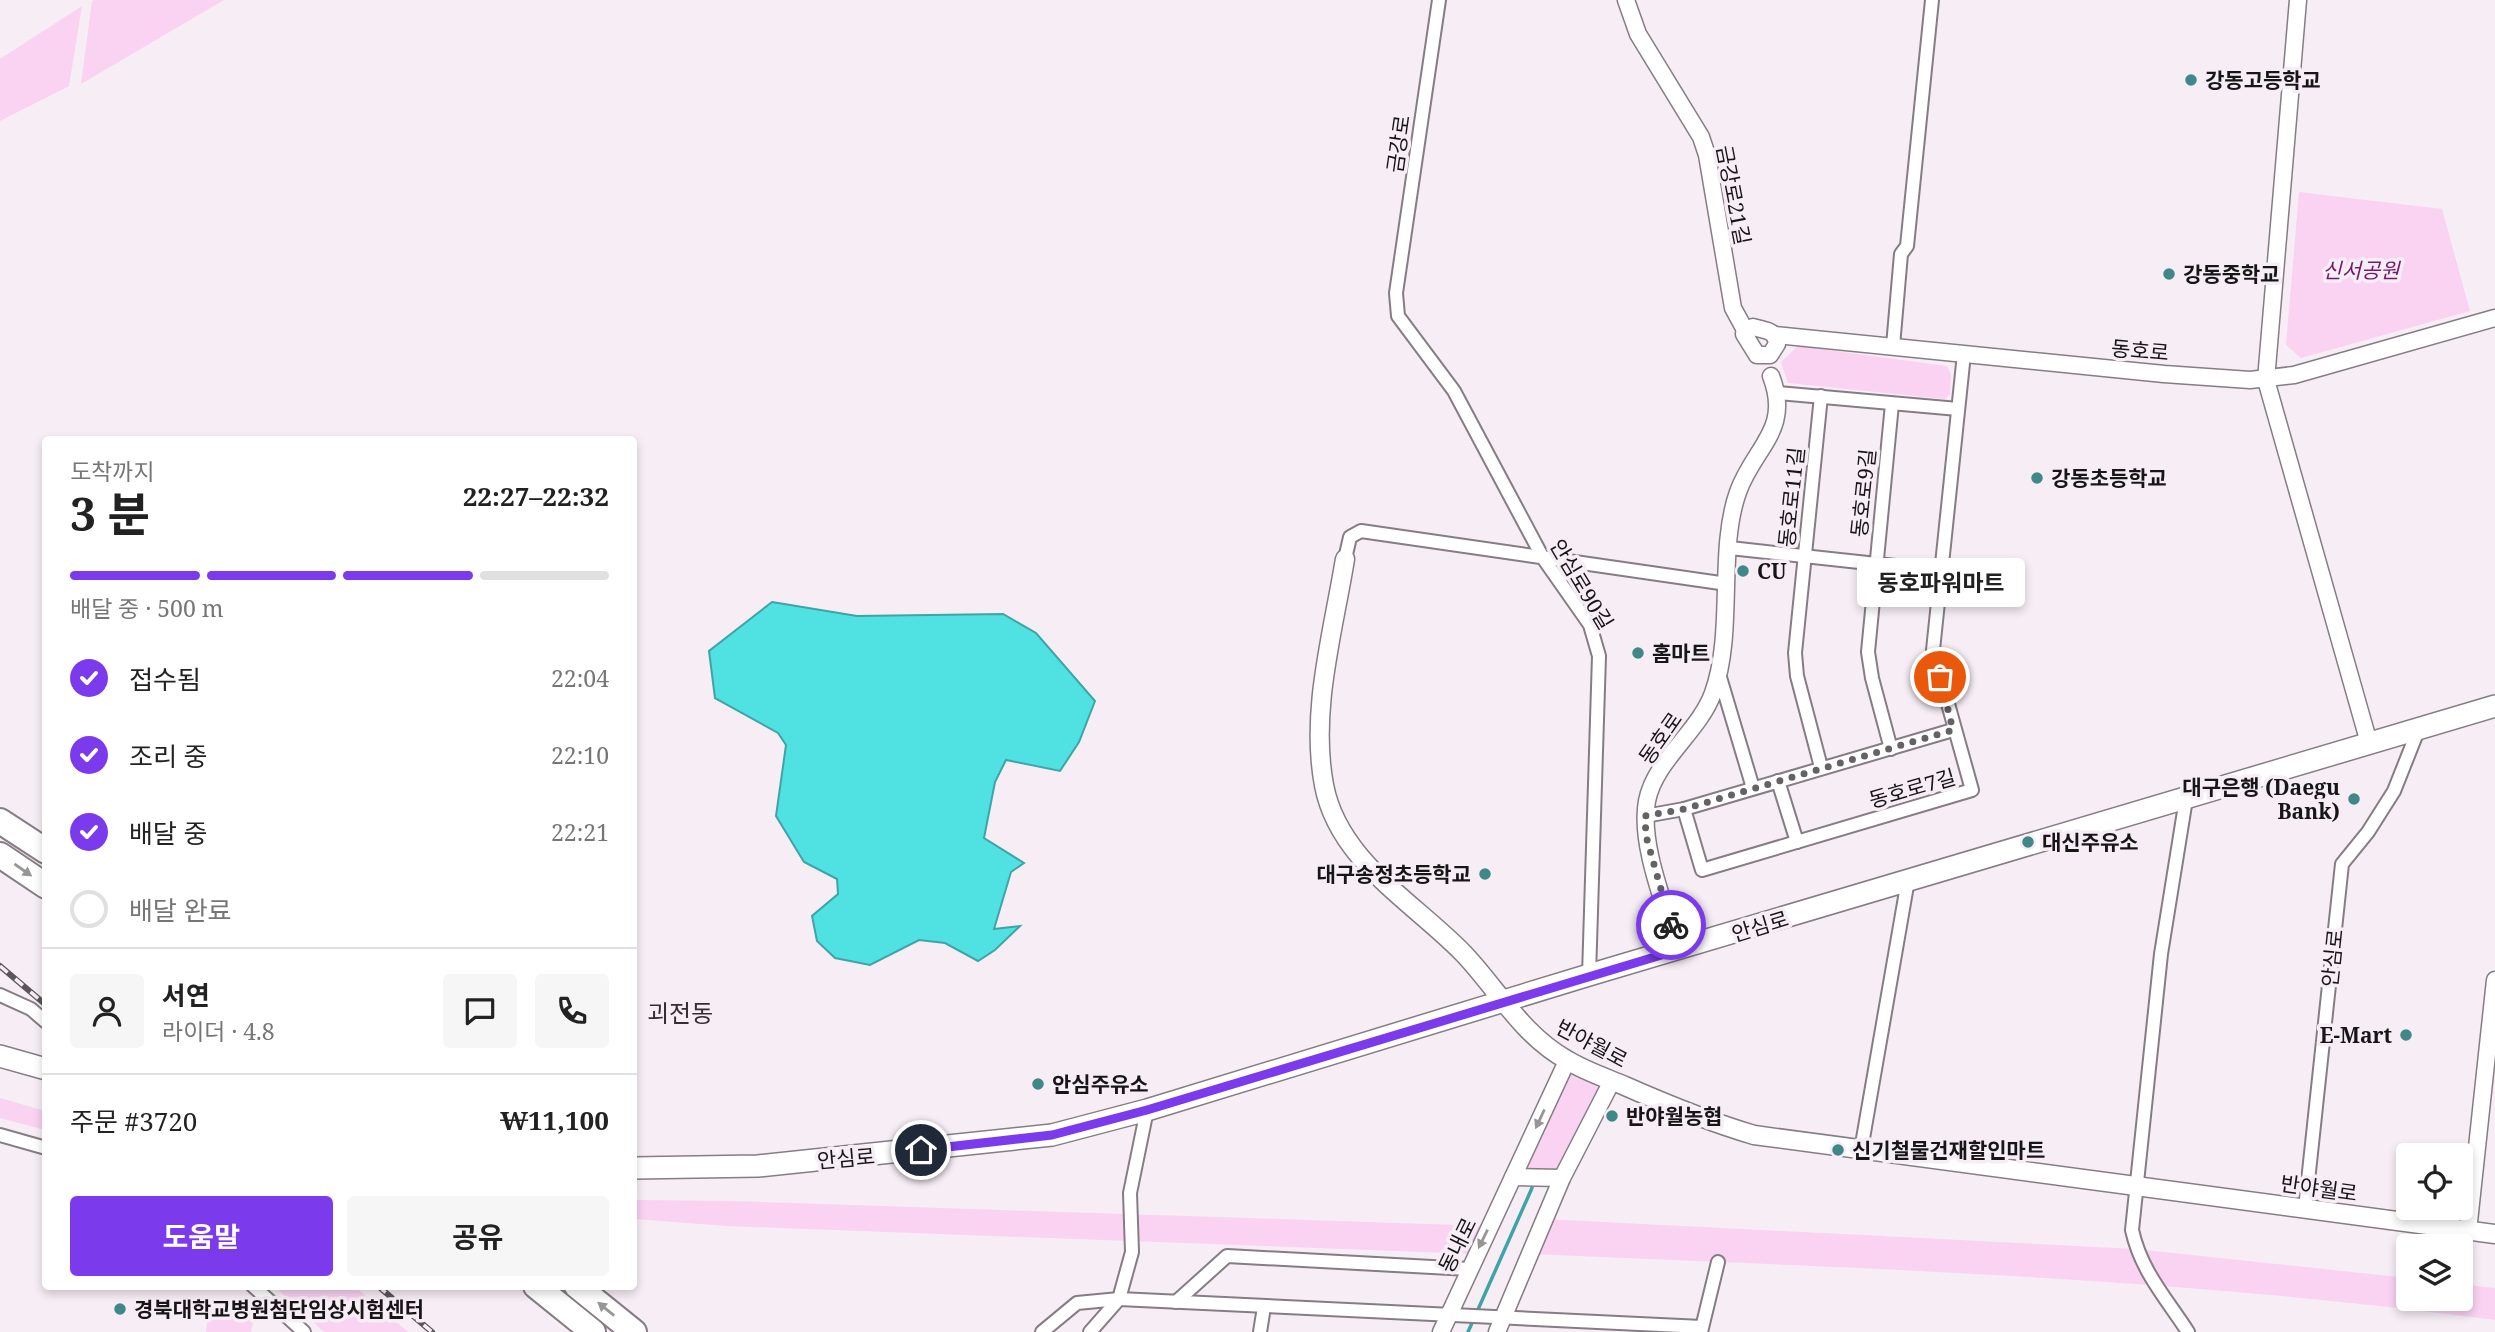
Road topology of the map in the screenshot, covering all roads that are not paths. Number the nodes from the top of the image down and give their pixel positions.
1 (1439, 0) edge
2 (1626, 0) edge
3 (1932, 0) edge
4 (2298, 0) edge
5 (1396, 293) joint
6 (2495, 318) edge
7 (1745, 330) junction
8 (1775, 335) junction
9 (1893, 346) junction
10 (1763, 355) junction
11 (1964, 355) junction
12 (2266, 380) junction
13 (1778, 393) junction
14 (1821, 396) junction
15 (1892, 404) junction
16 (1958, 409) junction
17 (1730, 548) junction
18 (1804, 556) junction
19 (1544, 558) junction
20 (1345, 559) joint
21 (1875, 563) junction
22 (1942, 570) junction
23 (1727, 584) junction
24 (1719, 674) junction
25 (2495, 706) edge
26 (2419, 728) junction
27 (1953, 730) junction
28 (2369, 743) junction
29 (1891, 749) junction
30 (1821, 768) junction
31 (1778, 781) junction
32 (1752, 788) junction
33 (2186, 799) junction
34 (1684, 809) junction
35 (1645, 816) junction
36 (0, 821) edge
37 (1797, 842) junction
38 (42, 848) edge
39 (0, 855) edge
40 (1908, 880) junction
41 (42, 883) edge
42 (1678, 950) junction
43 (1589, 975) junction
44 (2495, 980) edge
45 (0, 995) edge
46 (1502, 1002) junction
47 (42, 1018) edge
48 (0, 1056) edge
49 (1567, 1061) junction
50 (42, 1068) edge
51 (1612, 1081) junction
52 (2490, 1082) edge
53 (1147, 1110) junction
54 (0, 1135) edge
55 (42, 1147) edge
56 (1861, 1150) junction
57 (637, 1168) edge
58 (1513, 1177) junction
59 (1562, 1178) junction
60 (2136, 1186) junction
61 (2305, 1209) junction
62 (2468, 1231) junction
63 (2495, 1234) edge
64 (1718, 1262) dead end
65 (1469, 1269) junction
66 (257, 1290) edge
67 (541, 1290) edge
68 (582, 1290) edge
69 (1119, 1299) junction
70 (1176, 1302) junction
71 (1264, 1307) junction
72 (1444, 1324) edge
73 (1500, 1325) edge
74 (1701, 1330) edge
75 (303, 1332) edge
76 (593, 1332) edge
77 (634, 1332) edge
78 (1042, 1332) edge
79 (1090, 1332) edge
80 (1260, 1332) edge
81 (2188, 1332) edge

1 - 5 street, 금강로
2 - 7 street, 금강로21길
3 - 9 street
4 - 12 street
5 - 19 street, 안심로90길
6 - 12 street, 동호로
7 - 8 street, 동호로
7 - 10 street, 금강로21길
8 - 9 street, 동호로
8 - 10 street
9 - 11 street, 동호로
10 - 13 street, 동호로
11 - 12 street, 동호로
11 - 16 street, 동호로7길
12 - 28 street
13 - 14 street
13 - 17 street, 동호로
14 - 15 street
14 - 18 street, 동호로11길
15 - 16 street
15 - 21 street, 동호로9길
16 - 22 street, 동호로7길
17 - 18 street
17 - 23 street, 동호로
18 - 21 street
18 - 30 street, 동호로11길
19 - 20 street
19 - 23 street
19 - 43 street, 안심로90길
20 - 46 main road, 반야월로
21 - 22 street
21 - 29 street, 동호로9길
22 - 27 street, 동호로7길
23 - 24 street, 동호로
24 - 32 street, 동호로
24 - 35 street, 동호로
25 - 26 main road, 안심로
26 - 28 main road, 안심로
26 - 61 street, 안심로
27 - 29 street
27 - 37 street, 동호로7길
28 - 33 main road, 안심로
29 - 30 street
30 - 31 street
31 - 32 street
31 - 37 street
32 - 34 street
33 - 40 main road, 안심로
33 - 60 street
34 - 35 street
34 - 37 street, 동호로7길
35 - 42 street, 동호로
36 - 38 highway
39 -> 41 highway
40 - 42 main road, 안심로
40 - 56 street
42 - 43 main road, 안심로
43 - 46 main road, 안심로
44 - 52 street
45 - 47 street
46 - 49 main road, 반야월로
46 - 53 main road, 안심로
48 - 50 main road
49 - 51 main road, 반야월로
49 -> 58 street, 동내로
51 - 56 main road, 반야월로
51 - 59 street
52 - 62 street
53 - 57 main road, 안심로
53 - 69 street
54 - 55 street
56 - 60 main road, 반야월로
58 - 59 street
58 -> 65 street, 동내로
59 - 73 street
60 - 61 main road, 반야월로
60 - 81 street
61 - 62 main road, 반야월로
62 - 63 main road, 반야월로
64 - 74 street
65 - 70 street
65 - 72 street, 동내로
66 - 75 street
67 - 76 highway
77 -> 68 highway
69 - 70 street
69 - 78 street
69 - 79 street
70 - 71 street
71 - 72 street
71 - 80 street
72 - 73 street
73 - 74 street

